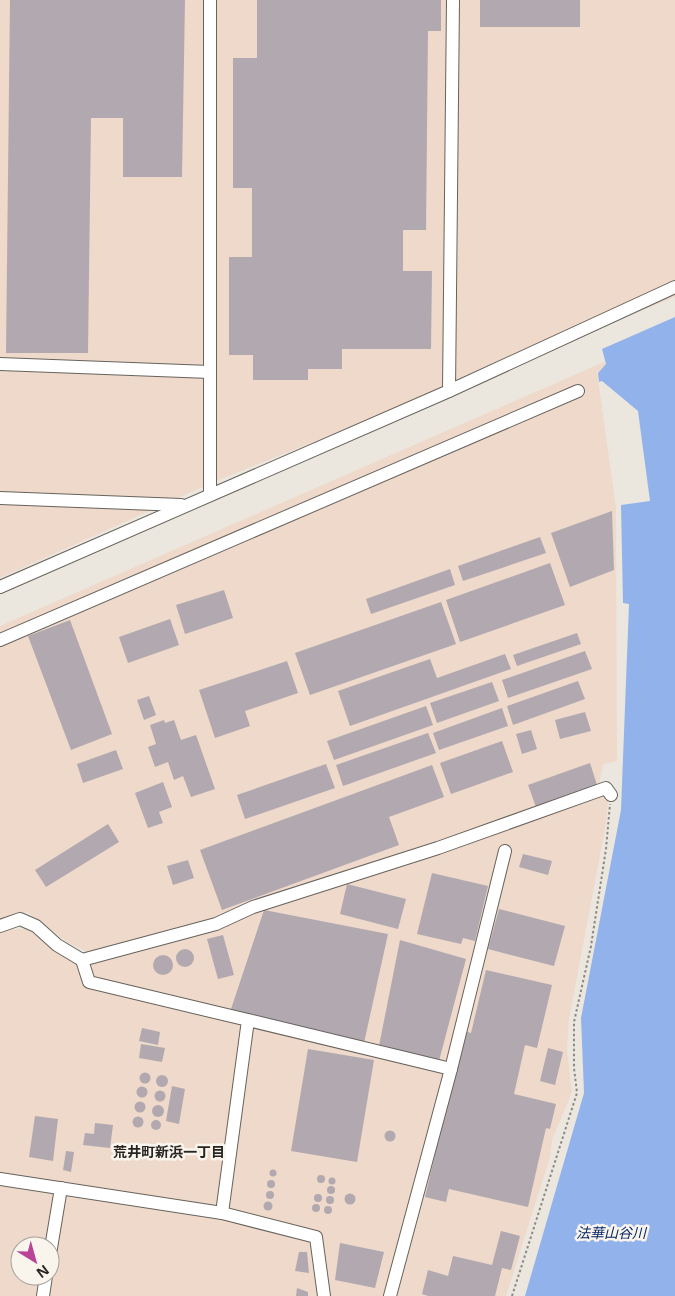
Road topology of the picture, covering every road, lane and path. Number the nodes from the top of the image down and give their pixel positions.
1 (210, 0) edge
2 (453, 0) edge
3 (675, 287) edge
4 (0, 364) edge
5 (210, 372) junction
6 (449, 391) junction
7 (578, 391) dead end
8 (210, 494) junction
9 (0, 498) edge
10 (186, 505) junction
11 (0, 587) edge
12 (0, 640) edge
13 (611, 794) joint
14 (505, 851) dead end
15 (0, 926) edge
16 (82, 960) junction
17 (248, 1020) junction
18 (451, 1069) junction
19 (0, 1179) edge
20 (61, 1188) junction
21 (222, 1213) junction
22 (53, 1236) edge
23 (324, 1296) edge
24 (390, 1296) edge
25 (512, 1296) edge

1 - 5 street
2 - 6 street
3 - 6 street
4 - 5 street
5 - 8 street
6 - 8 street
7 - 12 street
8 - 10 street
9 - 10 street
10 - 11 street
13 - 16 street
13 - 25 path
14 - 18 street
15 - 16 street
16 - 17 street
17 - 18 street
17 - 21 street
18 - 24 street
19 - 20 street
20 - 21 street
20 - 22 street
21 - 23 street

